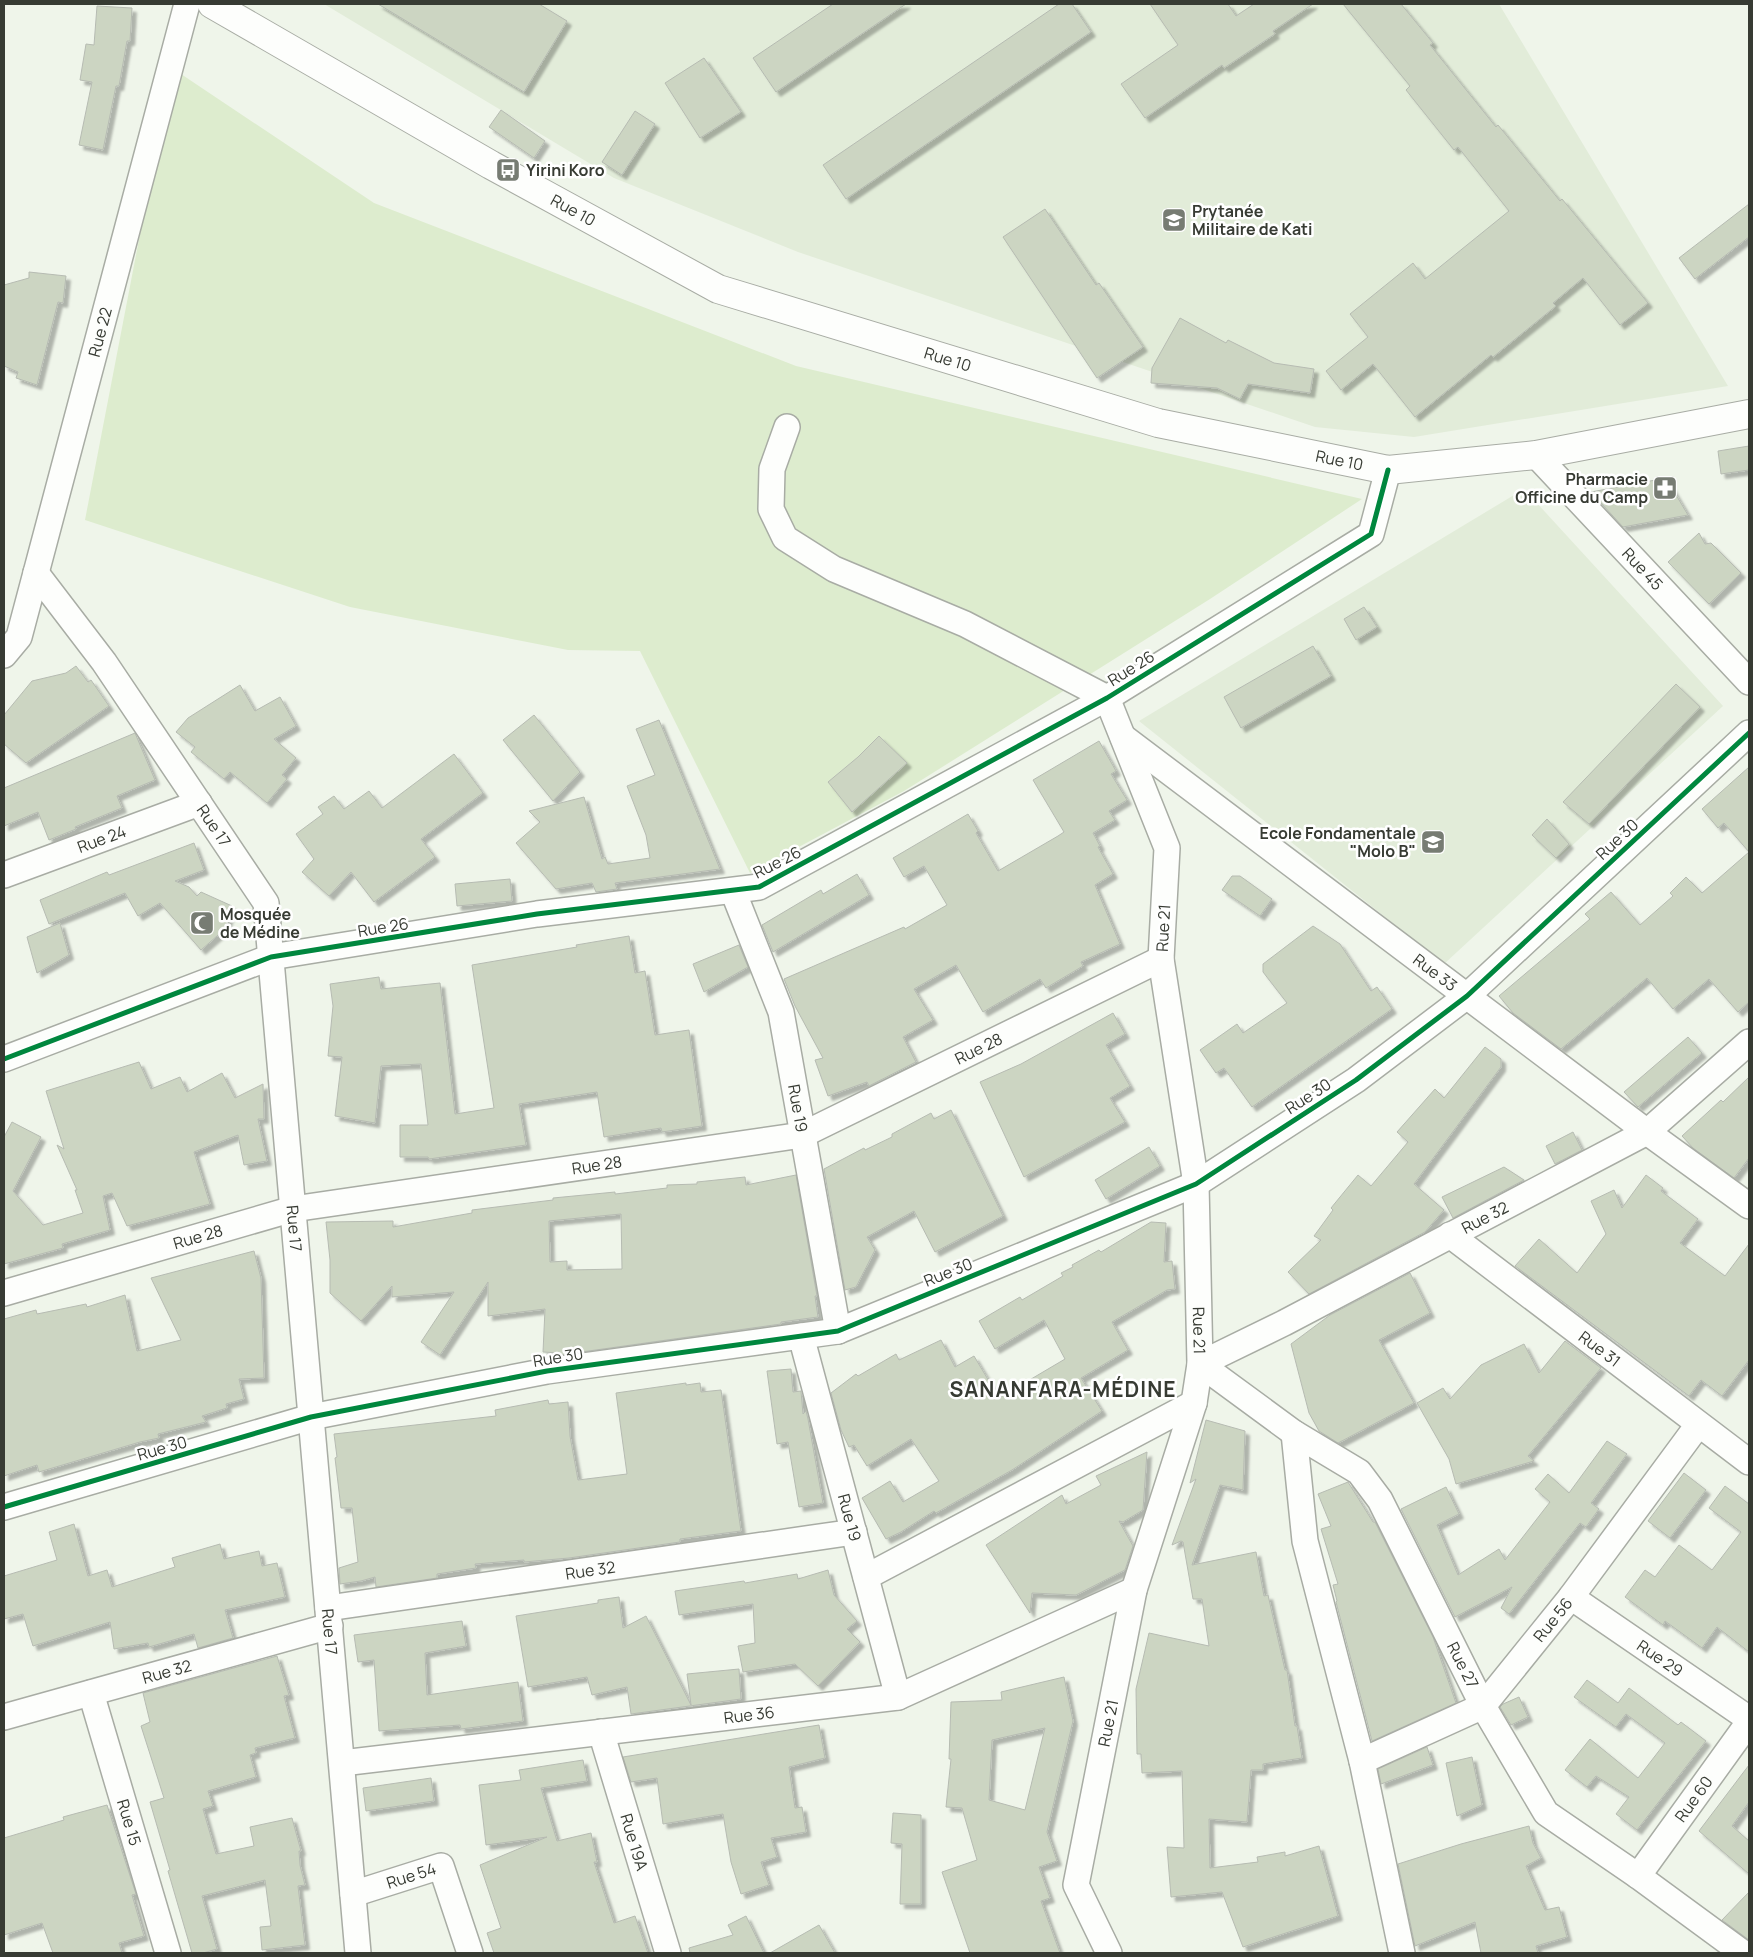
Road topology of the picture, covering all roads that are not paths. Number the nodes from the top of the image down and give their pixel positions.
1 (187, 4) edge
2 (212, 4) edge
3 (1749, 414) edge
4 (787, 427) dead end
5 (1536, 455) junction
6 (1388, 470) junction
7 (36, 573) junction
8 (4, 655) edge
9 (1749, 682) edge
10 (1107, 698) junction
11 (1749, 733) edge
12 (1123, 738) junction
13 (199, 802) junction
14 (4, 875) edge
15 (733, 891) junction
16 (271, 957) junction
17 (1161, 959) junction
18 (1466, 996) junction
19 (1749, 1042) edge
20 (4, 1059) edge
21 (1647, 1132) junction
22 (802, 1135) junction
23 (1196, 1184) junction
24 (1749, 1206) edge
25 (293, 1209) junction
26 (1450, 1235) junction
27 (4, 1293) edge
28 (838, 1331) junction
29 (801, 1336) junction
30 (1200, 1364) junction
31 (1194, 1403) junction
32 (311, 1417) junction
33 (1698, 1424) junction
34 (1294, 1433) junction
35 (1749, 1462) edge
36 (4, 1507) edge
37 (854, 1532) junction
38 (866, 1577) junction
39 (1134, 1590) junction
40 (1571, 1597) junction
41 (329, 1617) junction
42 (91, 1693) junction
43 (898, 1697) junction
44 (1483, 1706) junction
45 (4, 1717) edge
46 (1749, 1718) edge
47 (1749, 1722) edge
48 (601, 1732) junction
49 (1362, 1761) junction
50 (342, 1763) junction
51 (1638, 1876) junction
52 (353, 1894) junction
53 (168, 1953) edge
54 (358, 1953) edge
55 (470, 1953) edge
56 (668, 1953) edge
57 (1109, 1953) edge
58 (1402, 1953) edge
59 (1743, 1953) edge

1 - 7 street, Rue 22
2 - 6 main road, Rue 10
3 - 5 main road, Rue 10
4 - 10 street
5 - 6 main road, Rue 10
5 - 9 street, Rue 45
6 - 10 street, Rue 26
7 - 8 street, Rue 22
7 - 13 street, Rue 17
10 - 12 street, Rue 21
10 - 15 street, Rue 26
11 - 18 street, Rue 30
12 - 17 street, Rue 21
12 - 18 street, Rue 33
13 - 14 street, Rue 24
13 - 16 street, Rue 17
15 - 16 street, Rue 26
15 - 22 street, Rue 19
16 - 20 street, Rue 26
16 - 25 street, Rue 17
17 - 22 street, Rue 28
17 - 23 street, Rue 21
18 - 21 street, Rue 33
18 - 23 street, Rue 30
19 - 21 street, Rue 32
21 - 24 street, Rue 33
21 - 26 street, Rue 32
22 - 25 street, Rue 28
22 - 28 street, Rue 19
23 - 28 street, Rue 30
23 - 30 street, Rue 21
25 - 27 street, Rue 28
25 - 32 street, Rue 17
26 - 30 street, Rue 32
26 - 33 street, Rue 31
28 - 29 street, Rue 30
29 - 32 street, Rue 30
29 - 37 street, Rue 19
30 - 31 street, Rue 21
30 - 34 street, Rue 27
31 - 38 street
31 - 39 street, Rue 21
32 - 36 street, Rue 30
32 - 41 street, Rue 17
33 - 35 street, Rue 31
33 - 40 street, Rue 56
34 - 44 street, Rue 27
34 - 49 street
37 - 38 street, Rue 19
37 - 41 street, Rue 32
38 - 43 street, Rue 19
39 - 43 street, Rue 36
39 - 57 street, Rue 21
40 - 44 street, Rue 56
40 - 46 street, Rue 29
41 - 42 street, Rue 32
41 - 50 street, Rue 17
42 - 45 street, Rue 32
42 - 53 street, Rue 15
43 - 48 street, Rue 36
44 - 49 street, Rue 56
44 - 51 street, Rue 27
47 - 51 street, Rue 60
48 - 50 street, Rue 36
48 - 56 street, Rue 19A
49 - 58 street
50 - 52 street, Rue 17
51 - 59 street, Rue 27
52 - 54 street, Rue 17
52 - 55 street, Rue 54

